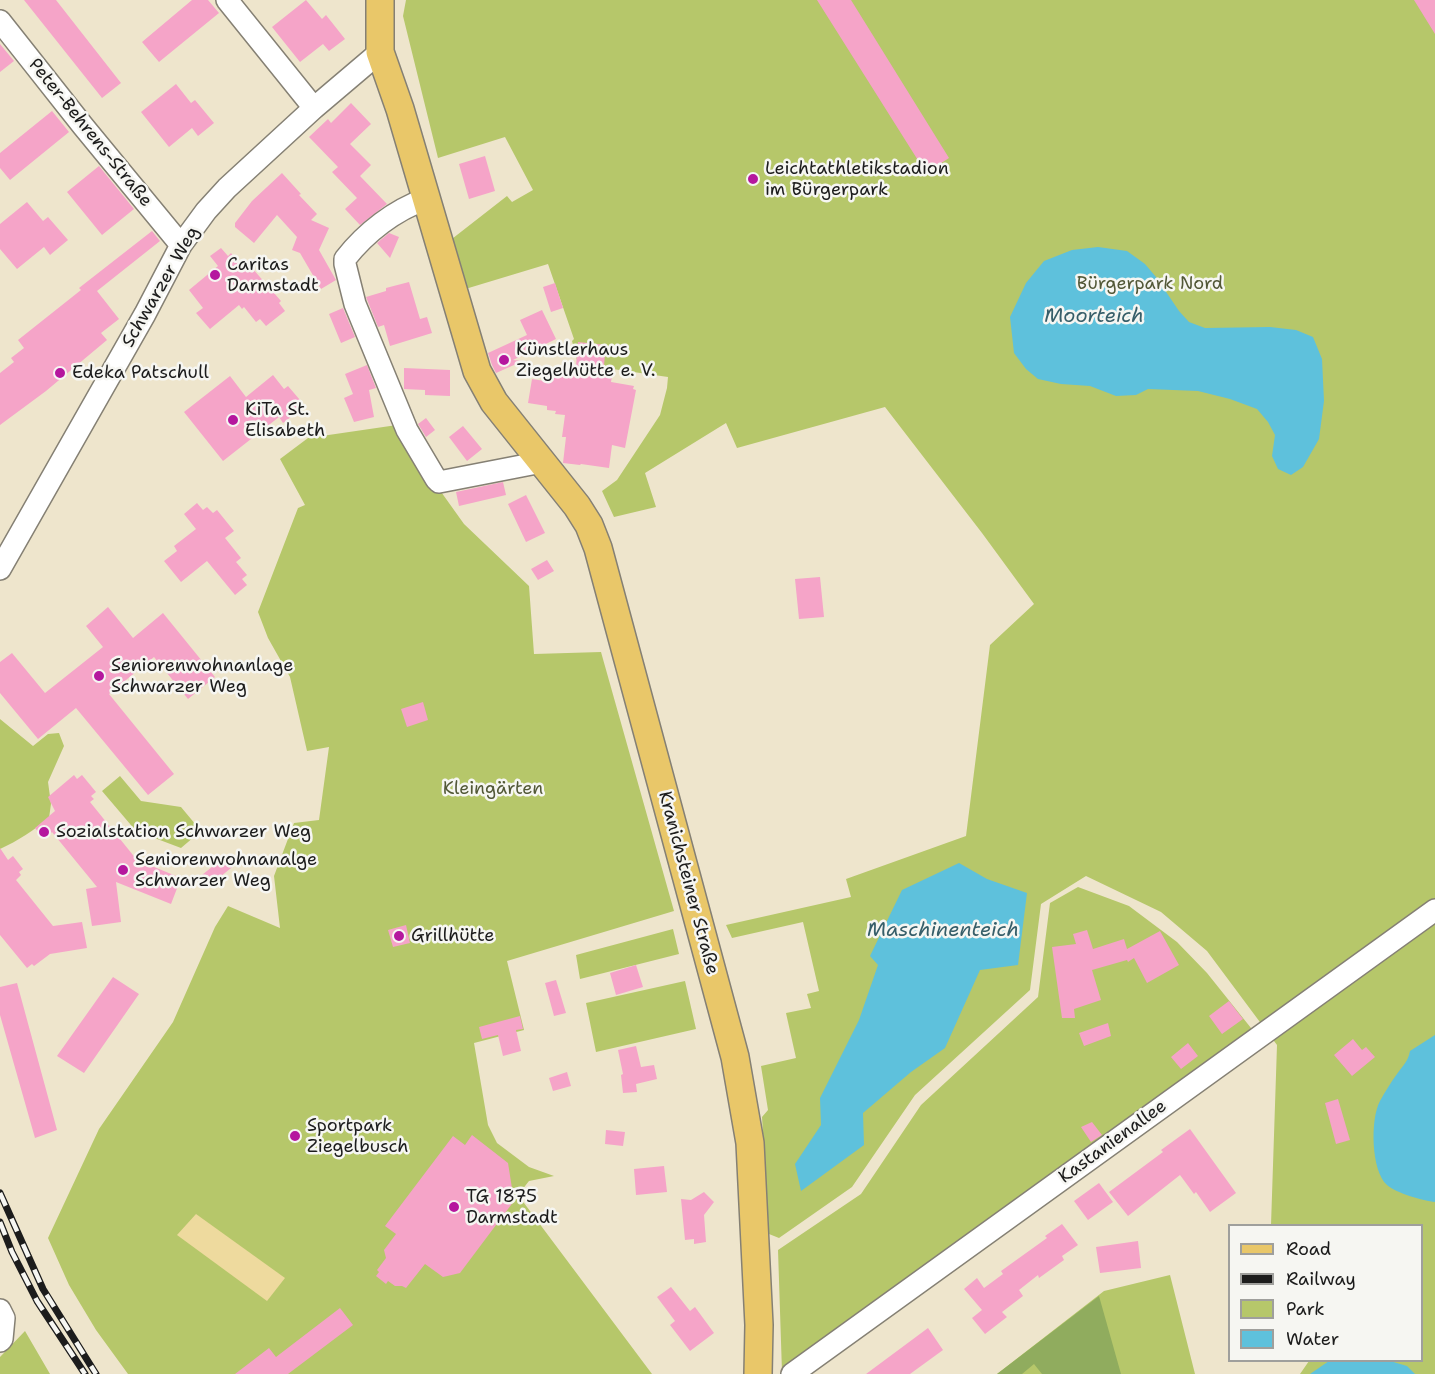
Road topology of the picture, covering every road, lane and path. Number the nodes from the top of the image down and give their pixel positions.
1 (227, 0) edge
2 (380, 0) edge
3 (0, 21) edge
4 (380, 52) junction
5 (314, 108) junction
6 (426, 199) junction
7 (181, 245) junction
8 (542, 462) junction
9 (0, 569) edge
10 (1435, 910) edge
11 (0, 1310) edge
12 (759, 1325) junction
13 (0, 1341) edge
14 (758, 1374) edge
15 (770, 1374) edge
16 (792, 1374) edge

1 - 5 street
2 - 4 main road, Kranichsteiner Straße
3 - 7 street, Peter-Behrens-Straße
4 - 5 street, Schwarzer Weg
4 - 6 main road, Kranichsteiner Straße
5 - 7 street, Schwarzer Weg
6 - 8 main road, Kranichsteiner Straße
6 - 8 street
7 - 9 street, Schwarzer Weg
8 - 12 main road, Kranichsteiner Straße
10 - 16 street, Kastanienallee
11 - 13 street
12 - 14 main road, Kranichsteiner Straße
12 - 15 main road, Kranichsteiner Straße

